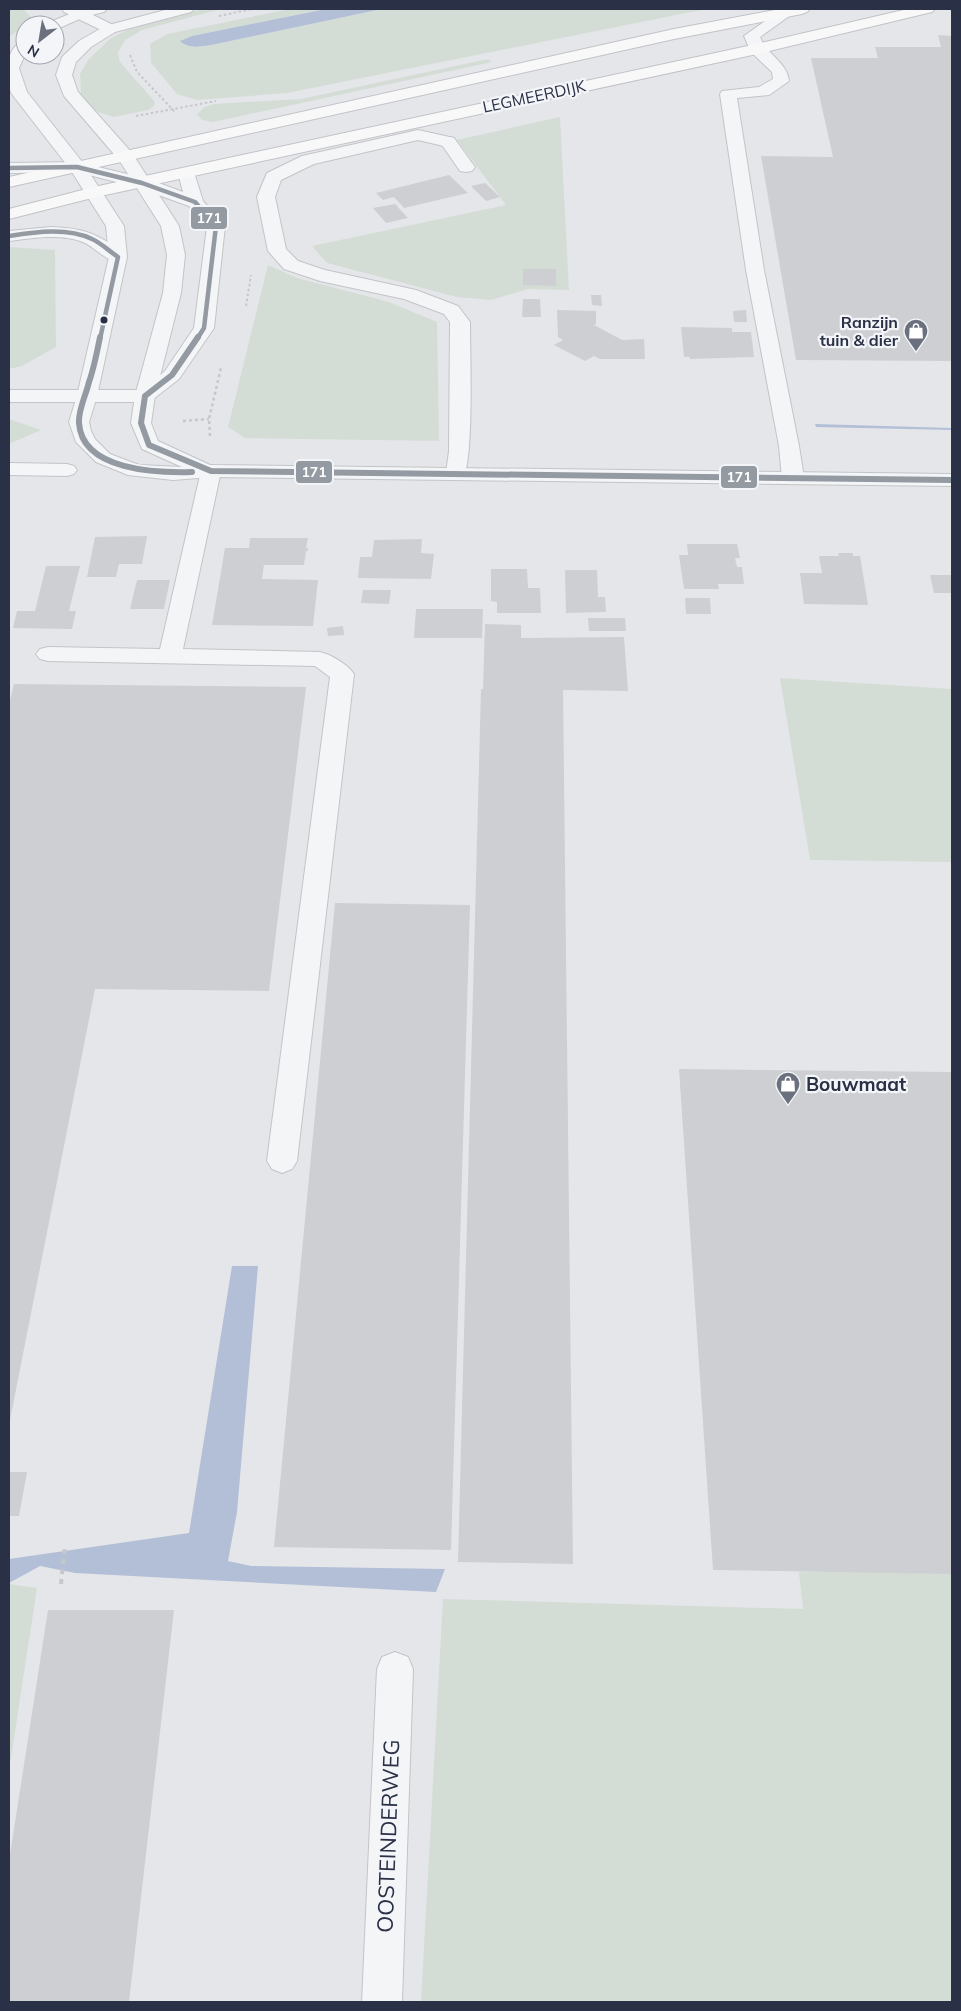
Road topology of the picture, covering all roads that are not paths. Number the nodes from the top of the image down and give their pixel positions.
1 (99, 9) edge
2 (186, 9) edge
3 (927, 9) edge
4 (794, 10) edge
5 (74, 12) edge
6 (110, 29) junction
7 (757, 49) junction
8 (15, 60) edge
9 (126, 157) junction
10 (77, 167) junction
11 (466, 167) dead end
12 (9, 168) edge
13 (187, 173) junction
14 (9, 182) edge
15 (142, 183) junction
16 (94, 192) junction
17 (195, 202) junction
18 (9, 214) edge
19 (9, 236) edge
20 (118, 257) junction
21 (9, 396) edge
22 (87, 396) junction
23 (145, 396) junction
24 (9, 469) edge
25 (67, 470) dead end
26 (211, 471) junction
27 (456, 473) junction
28 (793, 478) junction
29 (952, 480) edge
30 (48, 654) dead end
31 (170, 656) junction
32 (282, 1162) dead end
33 (395, 1670) dead end
34 (382, 2002) edge

1 - 5 street
2 - 6 street
3 - 7 main road, LEGMEERDIJK
4 - 7 street
4 - 9 main road, LEGMEERDIJK
5 - 6 street
6 - 9 street
7 - 13 main road, LEGMEERDIJK
7 - 28 street
8 - 10 street
9 - 10 main road, LEGMEERDIJK
9 - 15 street
10 - 12 street, LEGMEERDIJK
10 - 14 main road, LEGMEERDIJK
10 - 15 street, LEGMEERDIJK
10 - 16 street
11 - 27 street
13 - 15 main road, LEGMEERDIJK
13 - 17 street
15 - 16 main road, LEGMEERDIJK
15 - 17 street
15 - 23 street
16 - 18 main road, LEGMEERDIJK
16 - 20 street
17 - 23 street
19 - 20 street
20 - 22 street
21 - 22 street
22 - 23 street
22 - 26 street
23 - 26 street
24 - 25 street
26 - 27 street
26 - 31 street
27 - 28 street
28 - 29 street
30 - 31 street
31 - 32 street
33 - 34 street, OOSTEINDERWEG

